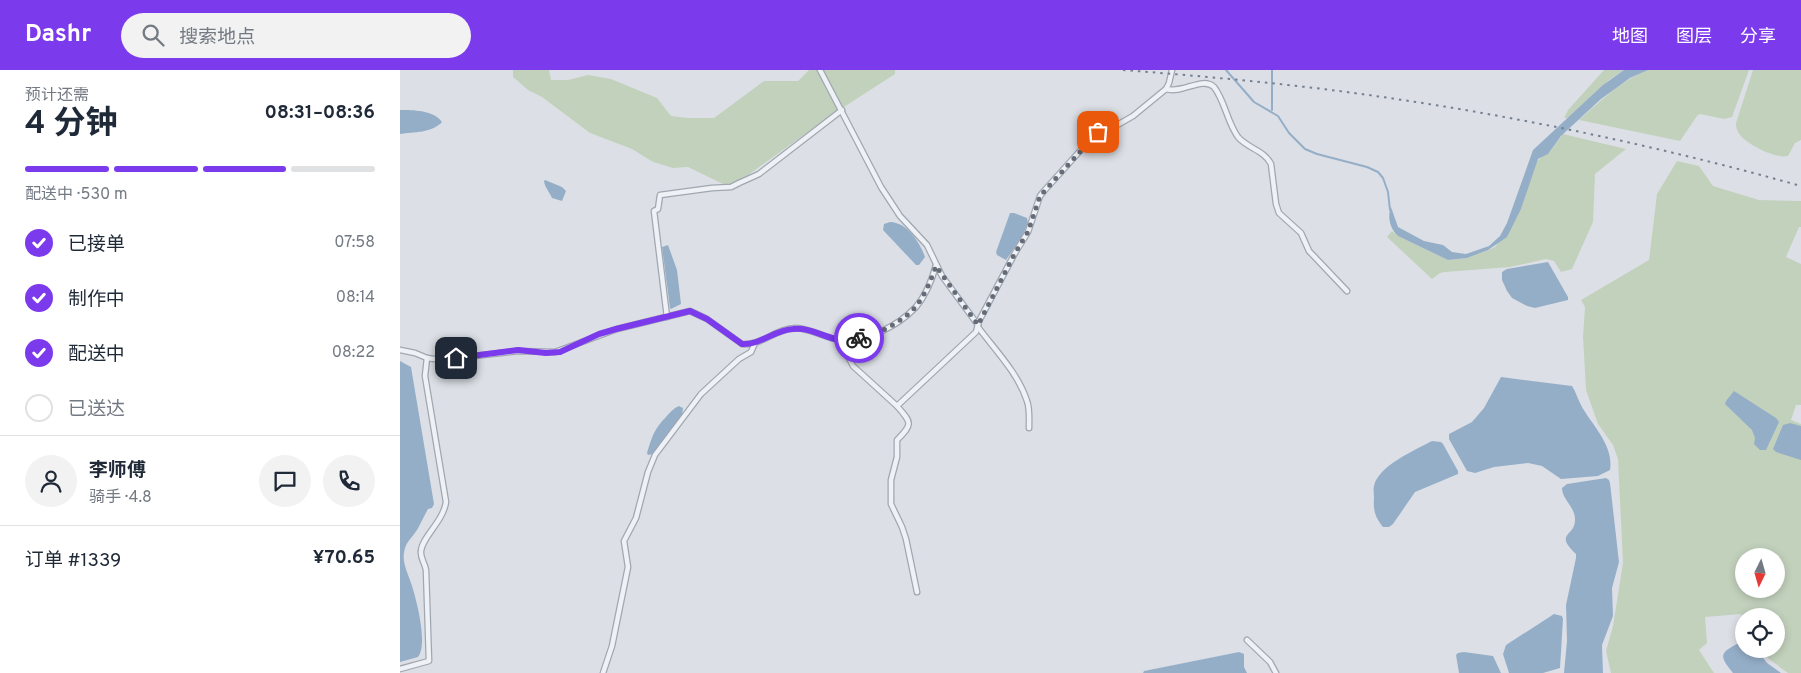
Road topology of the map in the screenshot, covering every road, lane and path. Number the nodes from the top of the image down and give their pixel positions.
1 (820, 70) edge
2 (1172, 70) edge
3 (1166, 89) junction
4 (842, 110) junction
5 (936, 266) junction
6 (1347, 291) dead end
7 (667, 317) junction
8 (978, 326) junction
9 (839, 340) junction
10 (755, 343) junction
11 (400, 350) edge
12 (427, 358) junction
13 (897, 406) junction
14 (1029, 428) dead end
15 (916, 592) dead end
16 (1247, 640) dead end
17 (400, 669) edge
18 (603, 673) edge
19 (1276, 673) edge

1 - 4 street
2 - 3 street
3 - 6 street
3 - 8 street
4 - 5 street
4 - 7 street
5 - 8 street
5 - 9 street
7 - 10 street
7 - 12 street
8 - 13 street
8 - 14 street
9 - 10 street
9 - 13 street
10 - 18 street
11 - 12 street
12 - 17 street
13 - 15 street
16 - 19 street

